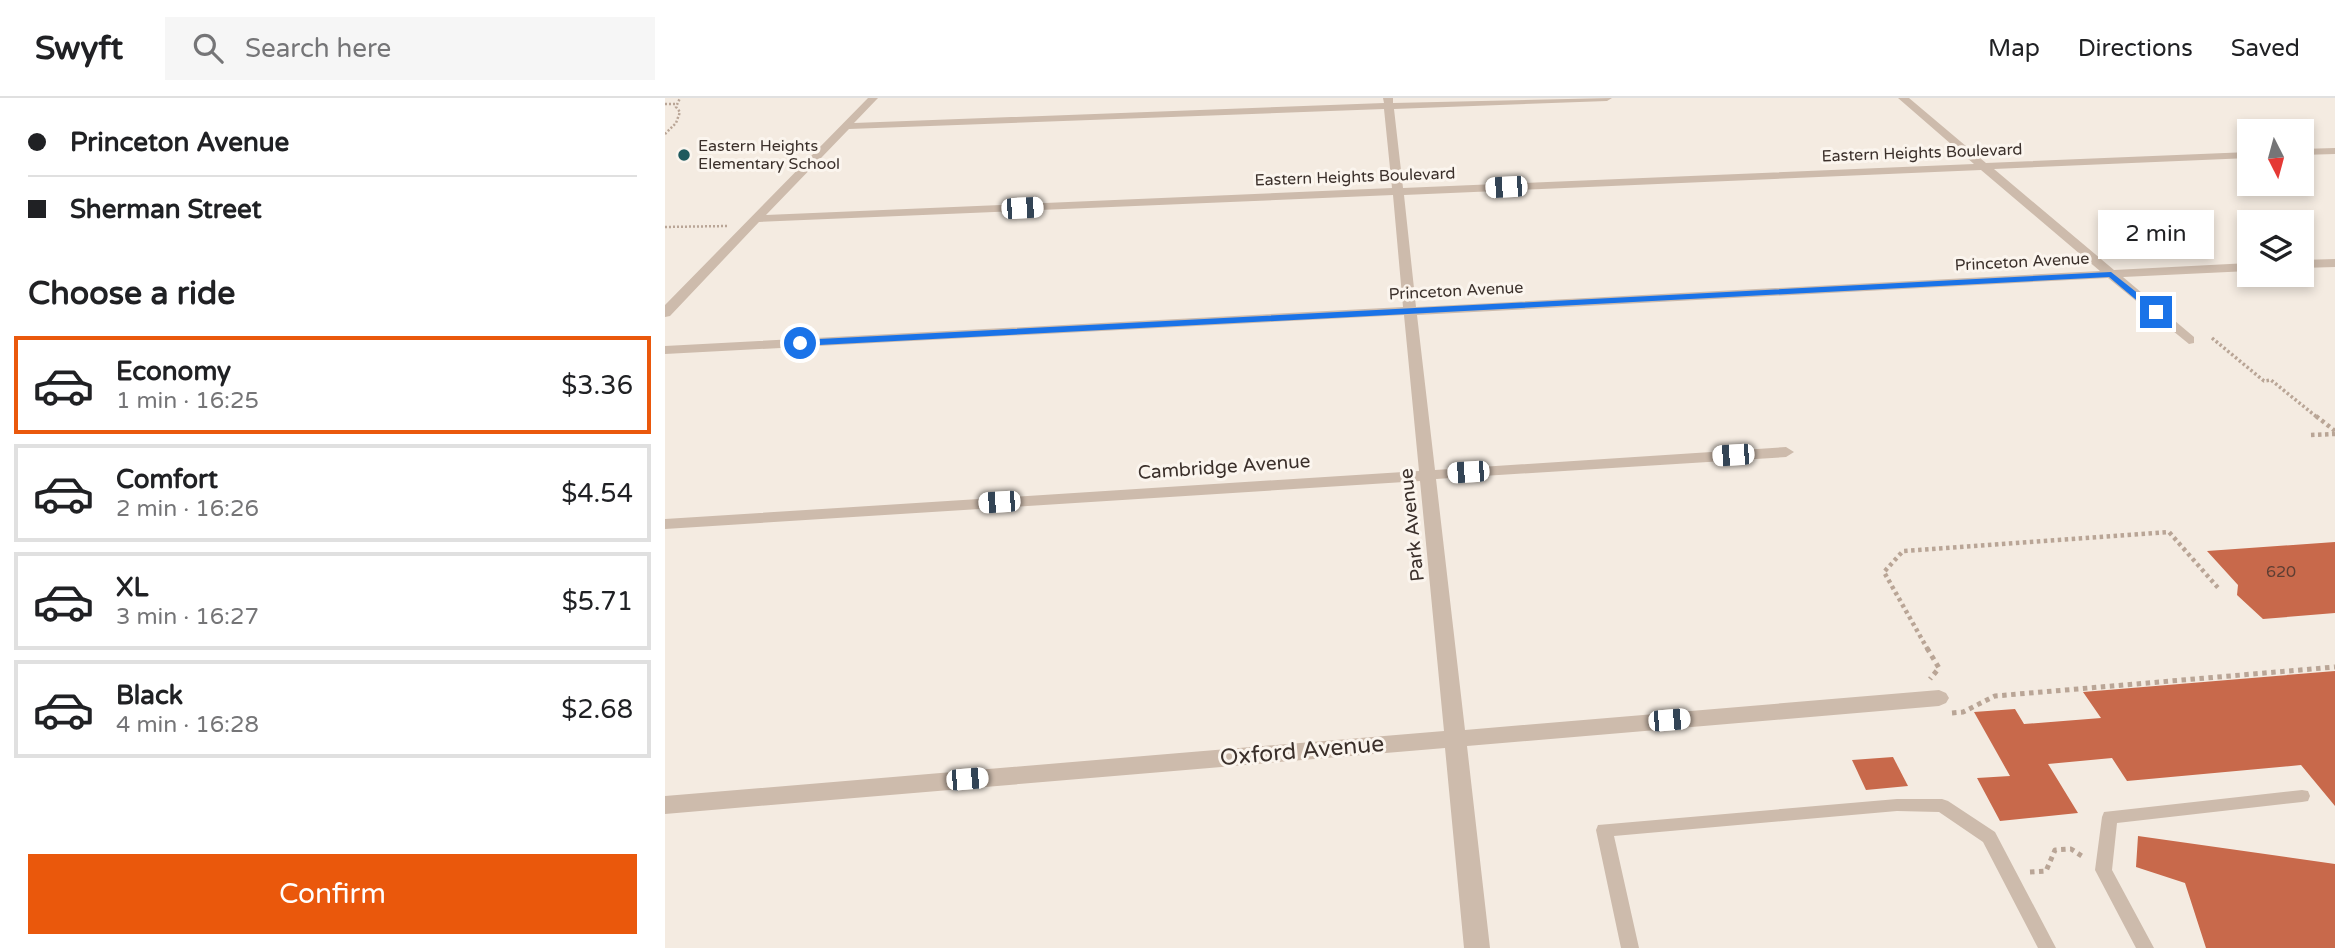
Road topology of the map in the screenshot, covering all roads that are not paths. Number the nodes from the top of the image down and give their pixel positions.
1 (873, 98) edge
2 (1607, 98) edge
3 (1903, 98) edge
4 (1388, 102) edge
5 (846, 126) junction
6 (2335, 151) edge
7 (2314, 152) edge
8 (2237, 155) edge
9 (1983, 166) junction
10 (1398, 191) junction
11 (757, 219) junction
12 (2335, 263) edge
13 (2314, 264) edge
14 (2237, 268) edge
15 (2111, 274) junction
16 (1411, 311) junction
17 (665, 313) edge
18 (2189, 340) dead end
19 (665, 350) edge
20 (1786, 452) dead end
21 (1428, 475) junction
22 (665, 524) edge
23 (1935, 699) road end
24 (1454, 738) junction
25 (2302, 796) dead end
26 (665, 805) edge
27 (1477, 948) edge
28 (1630, 948) edge
29 (2047, 948) edge
30 (2145, 948) edge

1 - 5 street
2 - 4 street
3 - 9 street
4 - 5 street
4 - 10 street, Park Avenue
5 - 11 street
6 - 7 street
8 - 9 street, Eastern Heights Boulevard
9 - 10 street, Eastern Heights Boulevard
9 - 15 street
10 - 11 street, Eastern Heights Boulevard
10 - 16 street, Park Avenue
11 - 17 street
12 - 13 street
14 - 15 street, Princeton Avenue
15 - 16 street, Princeton Avenue
15 - 18 street
16 - 19 street, Princeton Avenue
16 - 21 street, Park Avenue
20 - 21 street, Cambridge Avenue
21 - 22 street, Cambridge Avenue
21 - 24 street, Park Avenue
23 - 24 street, Oxford Avenue
24 - 26 street, Oxford Avenue
24 - 27 street, Park Avenue
25 - 30 lane
28 - 29 lane

